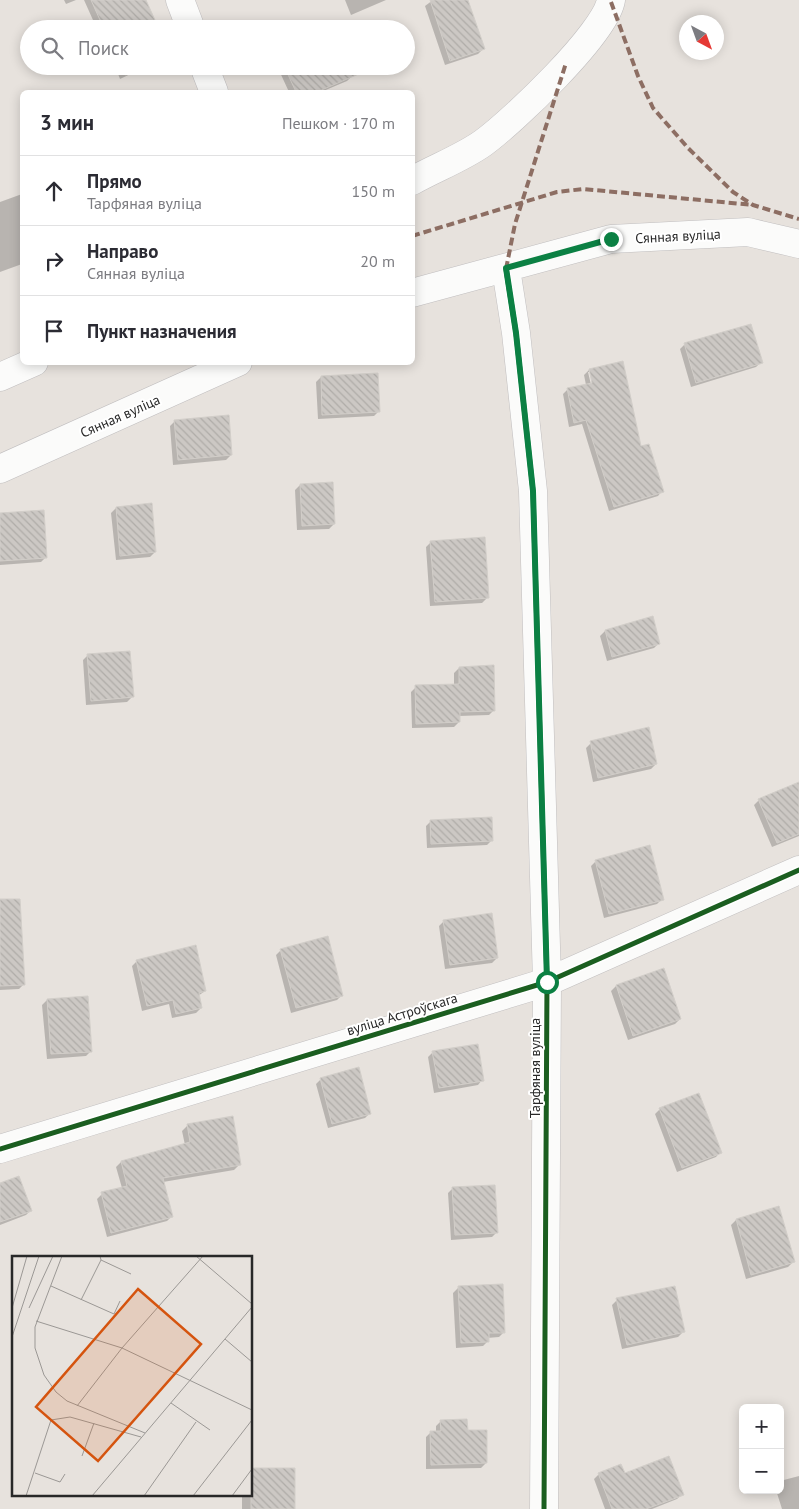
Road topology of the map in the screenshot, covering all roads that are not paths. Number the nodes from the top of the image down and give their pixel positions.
1 (180, 0) edge
2 (611, 0) edge
3 (188, 20) edge
4 (207, 75) edge
5 (213, 90) edge
6 (415, 179) edge
7 (799, 244) edge
8 (506, 268) junction
9 (415, 292) edge
10 (28, 365) edge
11 (231, 365) edge
12 (0, 378) edge
13 (0, 469) edge
14 (799, 870) edge
15 (547, 982) junction
16 (0, 1150) edge
17 (544, 1509) edge

1 - 3 street
2 - 6 street
4 - 5 street
7 - 8 street, Сянная вуліца
8 - 9 street, Сянная вуліца
8 - 15 street, Тарфяная вуліца
10 - 12 street
11 - 13 street, Сянная вуліца
14 - 15 street, вуліца Астроўскага
15 - 16 street, вуліца Астроўскага
15 - 17 street, Тарфяная вуліца

